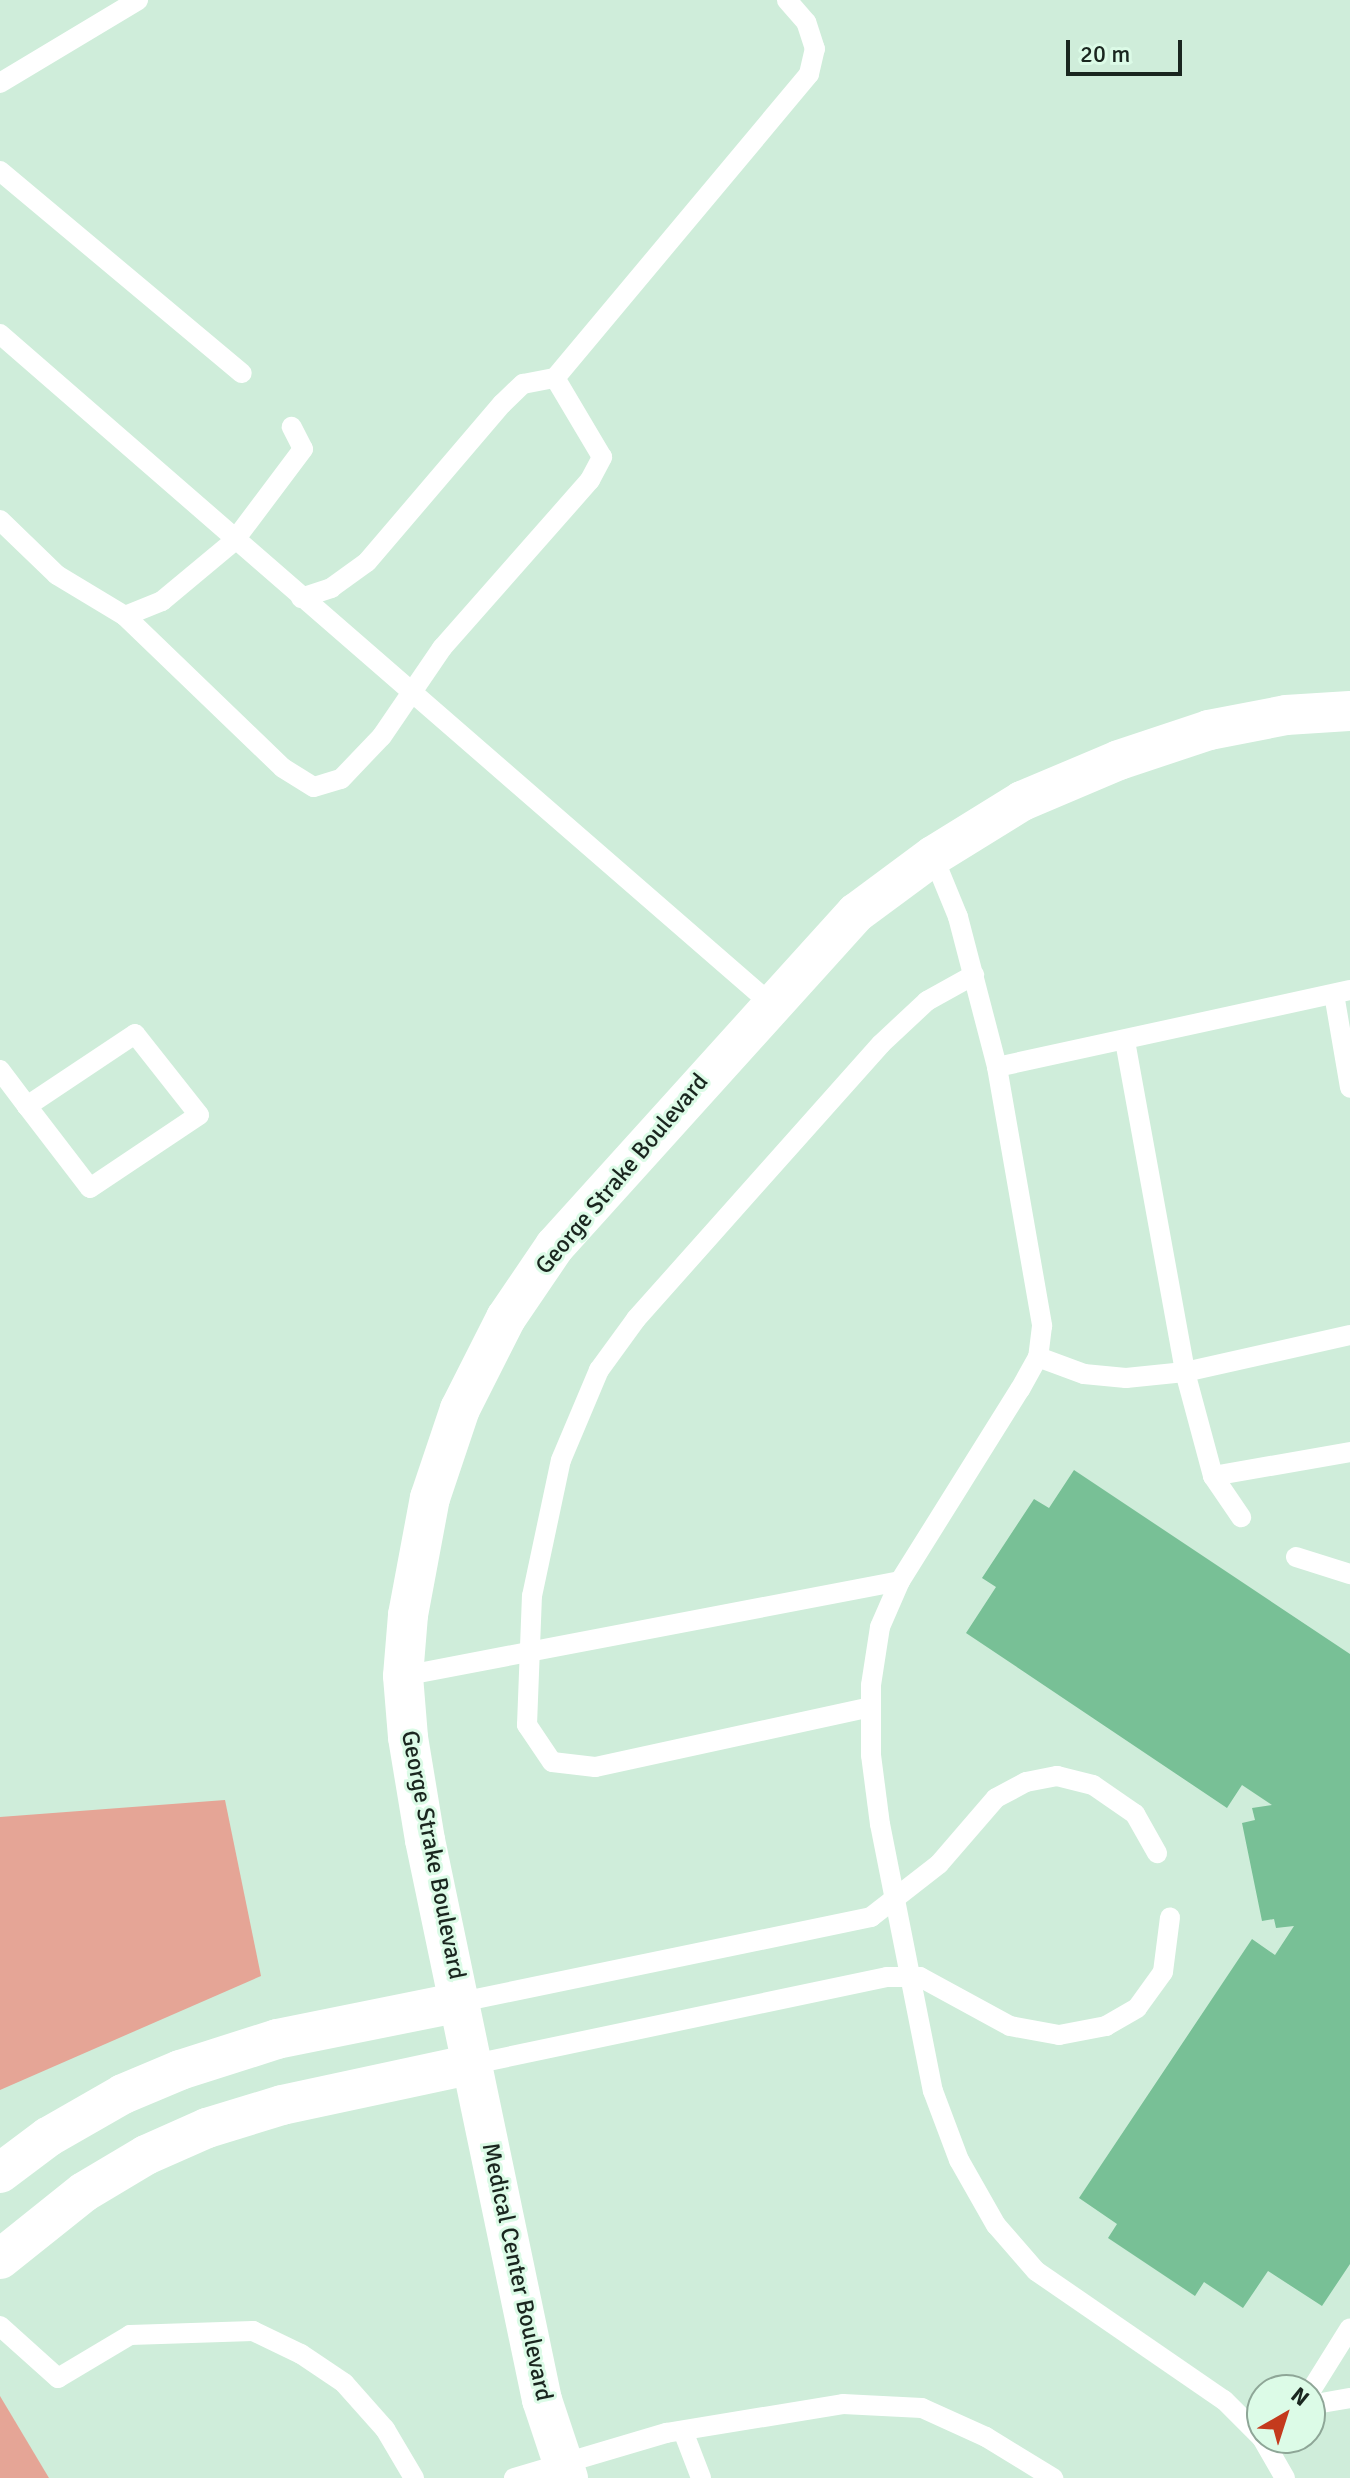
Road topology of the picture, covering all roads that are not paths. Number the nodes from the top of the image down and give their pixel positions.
1 (138, 0) edge
2 (787, 0) edge
3 (0, 83) edge
4 (0, 171) edge
5 (0, 334) edge
6 (242, 373) dead end
7 (555, 378) junction
8 (292, 427) dead end
9 (0, 520) edge
10 (234, 541) junction
11 (301, 598) junction
12 (125, 616) junction
13 (408, 690) junction
14 (1350, 711) edge
15 (933, 856) junction
16 (974, 975) junction
17 (1342, 992) edge
18 (770, 1003) junction
19 (1125, 1041) junction
20 (997, 1067) junction
21 (0, 1070) edge
22 (1350, 1088) edge
23 (27, 1106) junction
24 (1350, 1335) edge
25 (1038, 1357) junction
26 (1185, 1372) junction
27 (1350, 1452) edge
28 (1213, 1476) junction
29 (1241, 1517) dead end
30 (1296, 1557) dead end
31 (1350, 1574) edge
32 (900, 1581) junction
33 (530, 1652) junction
34 (403, 1676) junction
35 (871, 1707) junction
36 (1157, 1853) dead end
37 (896, 1900) junction
38 (1170, 1917) dead end
39 (911, 1977) junction
40 (461, 2002) junction
41 (474, 2064) junction
42 (0, 2173) edge
43 (0, 2259) edge
44 (0, 2326) edge
45 (1350, 2328) edge
46 (1321, 2374) edge
47 (1350, 2398) edge
48 (1326, 2402) edge
49 (1246, 2421) edge
50 (683, 2431) junction
51 (1272, 2454) edge
52 (566, 2470) edge
53 (414, 2478) edge
54 (514, 2478) edge
55 (701, 2478) edge
56 (1053, 2478) edge
57 (1285, 2478) edge

1 - 3 lane
2 - 7 lane
4 - 6 lane
5 - 10 lane
7 - 11 lane
7 - 13 lane
8 - 10 lane
9 - 12 lane
10 - 11 lane
10 - 12 lane
11 - 13 lane
12 - 13 lane
13 - 18 lane
14 - 15 street, George Strake Boulevard
15 - 16 lane
15 - 18 street, George Strake Boulevard
16 - 20 lane
16 - 33 lane
17 - 19 lane
17 - 22 lane
18 - 34 street, George Strake Boulevard
19 - 20 lane
19 - 26 lane
20 - 25 lane
21 - 23 lane
23 - 23 lane
24 - 26 lane
25 - 26 lane
25 - 32 lane
26 - 28 lane
27 - 28 lane
28 - 29 lane
30 - 31 lane
32 - 33 lane
32 - 35 lane
33 - 34 lane
33 - 35 lane
34 - 40 street, George Strake Boulevard
35 - 37 lane
36 - 37 lane
37 - 39 lane
37 - 40 lane
38 - 39 lane
39 - 41 lane
39 - 49 lane
40 - 41 street, Medical Center Boulevard
40 - 42 street
41 - 43 street
41 - 52 street, Medical Center Boulevard
44 - 53 lane
45 - 46 lane
47 - 48 lane
50 - 52 lane
50 - 55 lane
50 - 56 lane
51 - 57 lane
52 - 54 lane

